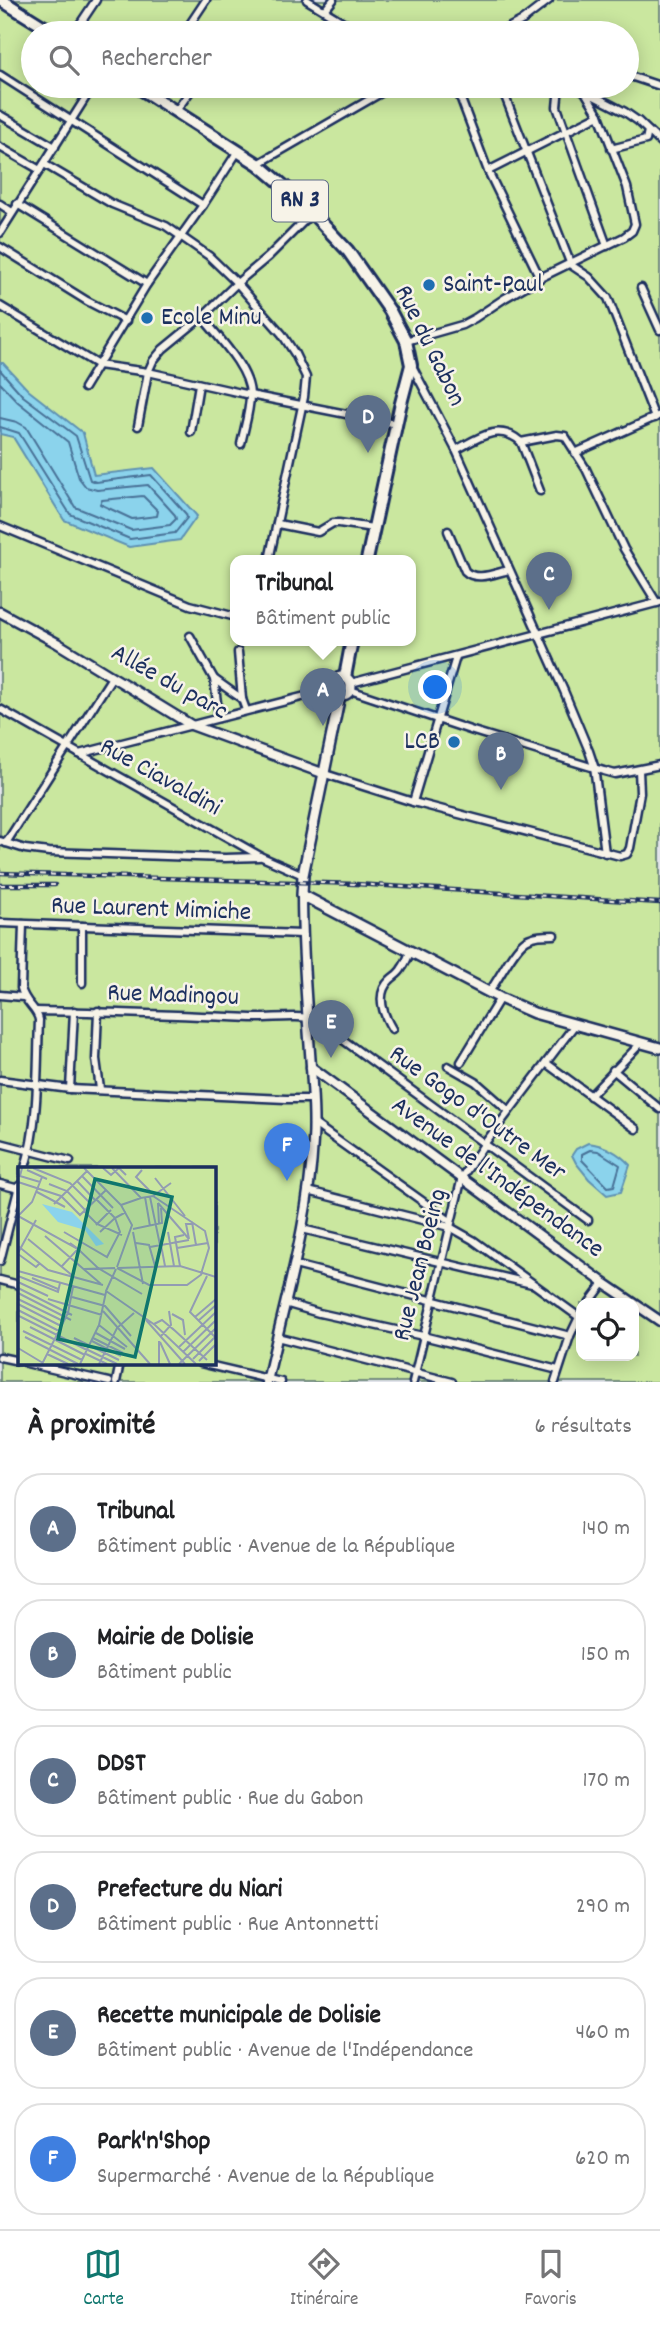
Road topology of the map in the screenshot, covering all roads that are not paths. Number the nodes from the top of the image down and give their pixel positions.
1 (1, 0) edge
2 (96, 0) edge
3 (206, 0) edge
4 (307, 0) edge
5 (333, 0) edge
6 (549, 0) edge
7 (325, 10) junction
8 (35, 21) edge
9 (82, 21) edge
10 (192, 21) edge
11 (342, 21) edge
12 (522, 21) edge
13 (0, 75) edge
14 (639, 79) edge
15 (660, 86) edge
16 (21, 88) edge
17 (38, 98) edge
18 (85, 98) edge
19 (159, 98) edge
20 (185, 98) edge
21 (372, 98) edge
22 (461, 98) edge
23 (506, 98) edge
24 (558, 98) edge
25 (591, 98) edge
26 (602, 98) edge
27 (176, 111) junction
28 (0, 115) edge
29 (599, 115) junction
30 (72, 119) junction
31 (566, 131) junction
32 (648, 131) junction
33 (660, 142) edge
34 (0, 147) edge
35 (55, 147) junction
36 (611, 149) junction
37 (527, 150) junction
38 (238, 151) junction
39 (258, 164) junction
40 (42, 167) junction
41 (488, 171) junction
42 (0, 204) edge
43 (17, 204) junction
44 (203, 205) junction
45 (12, 212) junction
46 (312, 213) junction
47 (0, 233) edge
48 (180, 235) junction
49 (607, 246) junction
50 (0, 247) edge
51 (571, 265) junction
52 (540, 278) junction
53 (237, 283) junction
54 (147, 284) junction
55 (641, 288) dead end
56 (0, 306) edge
57 (202, 317) junction
58 (126, 321) junction
59 (660, 330) edge
60 (406, 341) junction
61 (97, 365) junction
62 (411, 365) junction
63 (148, 372) junction
64 (199, 384) junction
65 (84, 388) dead end
66 (250, 396) junction
67 (301, 405) junction
68 (657, 416) edge
69 (397, 424) junction
70 (138, 426) dead end
71 (191, 432) dead end
72 (521, 442) junction
73 (241, 444) dead end
74 (456, 450) junction
75 (575, 453) junction
76 (540, 491) dead end
77 (278, 524) junction
78 (0, 526) edge
79 (373, 528) junction
80 (448, 531) dead end
81 (270, 555) edge
82 (368, 555) edge
83 (509, 570) junction
84 (658, 603) edge
85 (0, 612) edge
86 (230, 615) edge
87 (538, 635) junction
88 (190, 636) dead end
89 (352, 646) edge
90 (238, 652) dead end
91 (456, 657) junction
92 (112, 677) junction
93 (214, 679) junction
94 (349, 683) junction
95 (337, 692) junction
96 (242, 699) junction
97 (0, 709) edge
98 (247, 710) junction
99 (219, 718) junction
100 (437, 719) junction
101 (191, 725) junction
102 (67, 748) junction
103 (79, 754) junction
104 (660, 765) edge
105 (594, 766) junction
106 (639, 770) junction
107 (325, 774) junction
108 (413, 802) junction
109 (3, 842) edge
110 (605, 853) junction
111 (262, 857) junction
112 (303, 875) junction
113 (302, 895) junction
114 (0, 923) edge
115 (23, 924) junction
116 (82, 926) junction
117 (302, 934) junction
118 (554, 934) dead end
119 (410, 952) junction
120 (82, 983) dead end
121 (489, 992) junction
122 (0, 995) edge
123 (23, 997) junction
124 (500, 998) junction
125 (36, 1011) junction
126 (74, 1011) junction
127 (98, 1012) junction
128 (308, 1018) junction
129 (574, 1026) junction
130 (392, 1029) dead end
131 (641, 1043) junction
132 (660, 1048) edge
133 (461, 1062) dead end
134 (546, 1063) junction
135 (448, 1066) dead end
136 (311, 1068) junction
137 (613, 1070) junction
138 (0, 1080) edge
139 (38, 1086) junction
140 (70, 1089) junction
141 (100, 1089) junction
142 (590, 1096) junction
143 (313, 1098) junction
144 (660, 1109) edge
145 (509, 1111) junction
146 (313, 1123) junction
147 (636, 1129) dead end
148 (0, 1143) edge
149 (485, 1143) junction
150 (30, 1150) junction
151 (70, 1161) dead end
152 (24, 1167) edge
153 (462, 1177) junction
154 (0, 1184) edge
155 (18, 1188) edge
156 (308, 1191) junction
157 (18, 1192) edge
158 (588, 1220) dead end
159 (450, 1224) junction
160 (0, 1226) edge
161 (8, 1228) junction
162 (302, 1229) junction
163 (0, 1261) edge
164 (443, 1263) junction
165 (295, 1265) junction
166 (0, 1280) edge
167 (604, 1283) junction
168 (18, 1285) edge
169 (538, 1286) junction
170 (593, 1298) edge
171 (433, 1299) junction
172 (285, 1303) junction
173 (576, 1312) edge
174 (660, 1321) edge
175 (576, 1323) edge
176 (424, 1336) junction
177 (570, 1336) junction
178 (277, 1337) junction
179 (0, 1357) edge
180 (18, 1361) edge
181 (30, 1364) edge
182 (120, 1364) edge
183 (204, 1364) edge
184 (558, 1370) junction
185 (415, 1373) junction
186 (267, 1381) edge
187 (109, 1382) edge
188 (116, 1382) edge
189 (281, 1382) edge
190 (413, 1382) edge
191 (452, 1382) edge
192 (555, 1382) edge

1 - 8 highway
2 - 9 street
3 - 10 street
4 - 7 street
5 - 7 street
6 - 12 street
7 - 11 street
13 - 16 street
14 - 15 street
17 - 30 street
18 - 30 street
19 - 27 highway, Rue du Gabon / RN 3
20 - 27 street
21 - 39 street
22 - 41 street
23 - 37 street
24 - 31 street
25 - 29 street
26 - 32 street
27 - 38 highway, Rue du Gabon / RN 3
28 - 35 street
29 - 31 street
29 - 36 street
30 - 35 street
30 - 44 street
31 - 37 street
31 - 49 street
32 - 33 street
32 - 36 street
34 - 40 street
35 - 40 street
36 - 49 street
37 - 41 street
37 - 51 street
38 - 39 highway, Rue du Gabon / RN 3
38 - 44 street
39 - 46 highway, Rue du Gabon / RN 3
40 - 43 street
40 - 48 street
41 - 52 street
42 - 45 street
43 - 45 street
43 - 54 street
44 - 48 street
45 - 47 street
46 - 53 street
46 - 60 highway, Rue du Gabon / RN 3
48 - 53 street
48 - 54 street
49 - 51 street
50 - 58 street
51 - 52 street
51 - 68 street
52 - 60 street
53 - 57 street
53 - 67 street
54 - 58 street
55 - 59 street
56 - 61 street
57 - 63 street
57 - 66 street
58 - 61 street
60 - 62 highway, Rue du Gabon / RN 3
61 - 63 street
61 - 65 street
62 - 69 highway, RN 3
62 - 74 street, Rue du Gabon
63 - 64 street
63 - 70 street
64 - 66 street
64 - 71 street
66 - 67 street
66 - 73 street
67 - 69 street
67 - 77 street
68 - 75 street
69 - 79 highway, RN 3
72 - 74 street
72 - 75 street
72 - 76 street
74 - 83 street, Rue du Gabon
75 - 84 street
77 - 79 street
77 - 81 street
78 - 86 street
79 - 82 highway, RN 3
80 - 83 street
83 - 87 street, Rue du Gabon
84 - 87 street
85 - 92 street, Allée du parc
87 - 91 street
87 - 105 street, Rue du Gabon
88 - 93 street
89 - 94 highway
90 - 96 street
91 - 94 street
91 - 100 street
92 - 101 street, Allée du parc
92 - 102 street
93 - 96 street
93 - 99 street
94 - 95 main road
94 - 95 main road
94 - 100 street
95 - 98 street
95 - 107 main road
96 - 98 street
97 - 102 street, Rue Ciavaldini
98 - 99 street
99 - 101 street
100 - 105 street
100 - 108 street
101 - 103 street
101 - 107 street, Allée du parc
102 - 103 street, Rue Ciavaldini
102 - 109 street
103 - 111 street, Rue Ciavaldini
104 - 106 street
105 - 106 street
105 - 110 street, Rue du Gabon
106 - 110 street
107 - 108 street
107 - 112 main road
108 - 110 street
109 - 111 street
111 - 112 street, Rue Ciavaldini
112 - 113 main road
113 - 117 street
113 - 119 main road
114 - 115 street, Rue Laurent Mimiche
115 - 116 street, Rue Laurent Mimiche
115 - 123 street
116 - 117 street, Rue Laurent Mimiche
116 - 120 street
117 - 128 street
118 - 121 street
119 - 121 main road
119 - 130 street
121 - 124 main road
122 - 123 street
123 - 125 street
124 - 129 main road
124 - 133 street
125 - 126 street, Rue Madingou
125 - 139 street
126 - 127 street, Rue Madingou
126 - 140 street
127 - 128 street, Rue Madingou
127 - 141 street
128 - 136 street
128 - 149 street, Rue Gogo d'Outre Mer
129 - 131 main road
129 - 134 street, Rue Jean Boeing
131 - 132 main road
131 - 137 street
134 - 142 street
134 - 145 street, Rue Jean Boeing
135 - 145 street
136 - 143 street
136 - 153 street, Avenue de l'Indépendance
137 - 142 street
137 - 144 street
138 - 139 street
139 - 140 street
139 - 150 street
140 - 141 street
141 - 143 street
142 - 147 street
143 - 146 street
145 - 149 street, Rue Jean Boeing
146 - 156 street
146 - 159 street
148 - 150 street
149 - 153 street, Rue Jean Boeing
149 - 158 street, Rue Gogo d'Outre Mer
150 - 151 street
150 - 152 street
153 - 159 street, Rue Jean Boeing
153 - 167 street, Avenue de l'Indépendance
154 - 155 street
156 - 159 street
156 - 162 street
157 - 161 street
159 - 164 street, Rue Jean Boeing
159 - 169 street
160 - 161 street
161 - 163 street
162 - 164 street
162 - 165 street
164 - 169 street
164 - 171 street, Rue Jean Boeing
165 - 171 street
165 - 172 street
166 - 168 street
167 - 170 street
167 - 174 street, Avenue de l'Indépendance
169 - 173 street
171 - 176 street, Rue Jean Boeing
171 - 177 street
172 - 176 street
172 - 178 street
175 - 177 street
176 - 184 street
176 - 185 street, Rue Jean Boeing
177 - 184 street
178 - 185 street
178 - 186 street
179 - 180 street
181 - 187 street
182 - 188 street
183 - 186 street
184 - 192 street
185 - 190 street, Rue Jean Boeing
185 - 191 street
186 - 189 street

